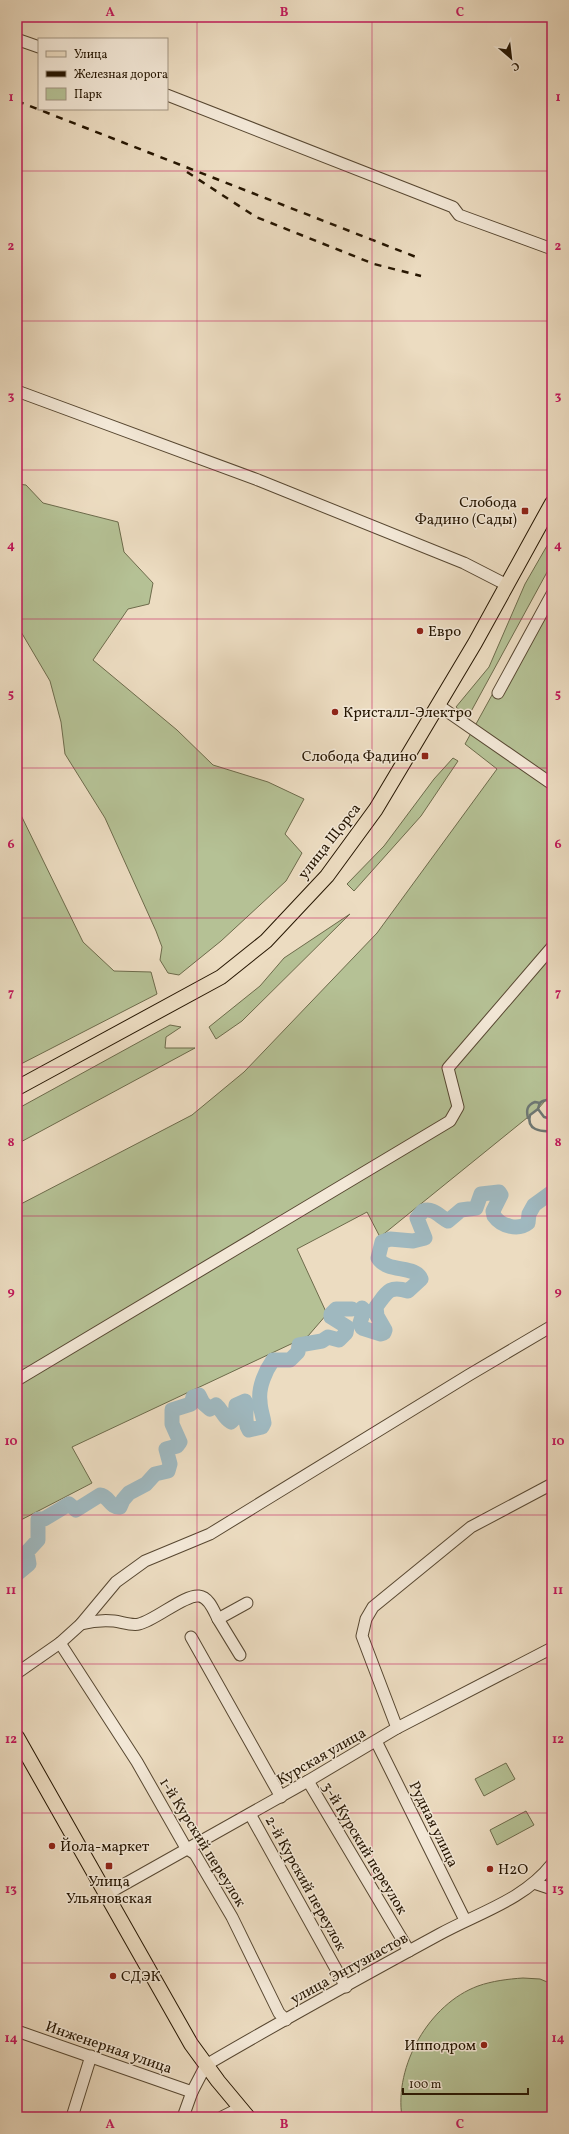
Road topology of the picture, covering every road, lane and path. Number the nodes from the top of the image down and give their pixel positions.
1 (19, 40) dead end
2 (38, 47) edge
3 (168, 95) edge
4 (552, 249) edge
5 (17, 391) edge
6 (552, 502) edge
7 (507, 585) junction
8 (552, 594) edge
9 (498, 693) dead end
10 (438, 705) junction
11 (552, 784) edge
12 (552, 947) edge
13 (17, 1088) edge
14 (552, 1326) edge
15 (17, 1380) edge
16 (552, 1484) edge
17 (247, 1603) dead end
18 (218, 1618) junction
19 (81, 1624) junction
20 (191, 1637) dead end
21 (60, 1643) junction
22 (552, 1648) edge
23 (240, 1655) dead end
24 (17, 1673) edge
25 (397, 1728) junction
26 (17, 1737) edge
27 (376, 1741) junction
28 (308, 1781) junction
29 (281, 1796) junction
30 (250, 1814) junction
31 (186, 1848) junction
32 (552, 1864) edge
33 (534, 1882) junction
34 (552, 1890) edge
35 (107, 1894) junction
36 (465, 1920) junction
37 (409, 1951) junction
38 (346, 1987) junction
39 (286, 2020) junction
40 (17, 2031) edge
41 (92, 2056) junction
42 (206, 2065) junction
43 (192, 2092) junction
44 (244, 2112) edge
45 (72, 2117) edge
46 (183, 2117) edge
47 (222, 2117) edge

1 - 2 street
3 - 4 street
5 - 7 street
6 - 7 main road, улица Щорса
7 - 10 main road, улица Щорса
8 - 9 street
10 - 11 street
10 - 13 main road, улица Щорса
12 - 15 street
14 - 19 street
16 - 25 street
17 - 18 street
18 - 19 street
18 - 23 street
19 - 21 street
20 - 29 street, 2-й Курский переулок
21 - 24 street
21 - 31 street, 1-й Курский переулок
22 - 25 street, Курская улица
25 - 27 street, Курская улица
26 - 35 main road
27 - 28 street, Курская улица
27 - 36 street, Рудная улица
28 - 29 street, Курская улица
28 - 37 street, 3-й Курский переулок
29 - 30 street, Курская улица
30 - 31 street, Курская улица
30 - 38 street, 2-й Курский переулок
31 - 35 street, Курская улица
31 - 39 street, 1-й Курский переулок
32 - 33 street, улица Энтузиастов
33 - 34 street
33 - 36 street, улица Энтузиастов
35 - 42 main road
36 - 37 street, улица Энтузиастов
37 - 38 street, улица Энтузиастов
38 - 39 street, улица Энтузиастов
39 - 42 street, улица Энтузиастов
40 - 41 street, Инженерная улица
41 - 43 street, Инженерная улица
41 - 45 street
42 - 43 street
42 - 44 main road
43 - 46 street
44 - 47 street

